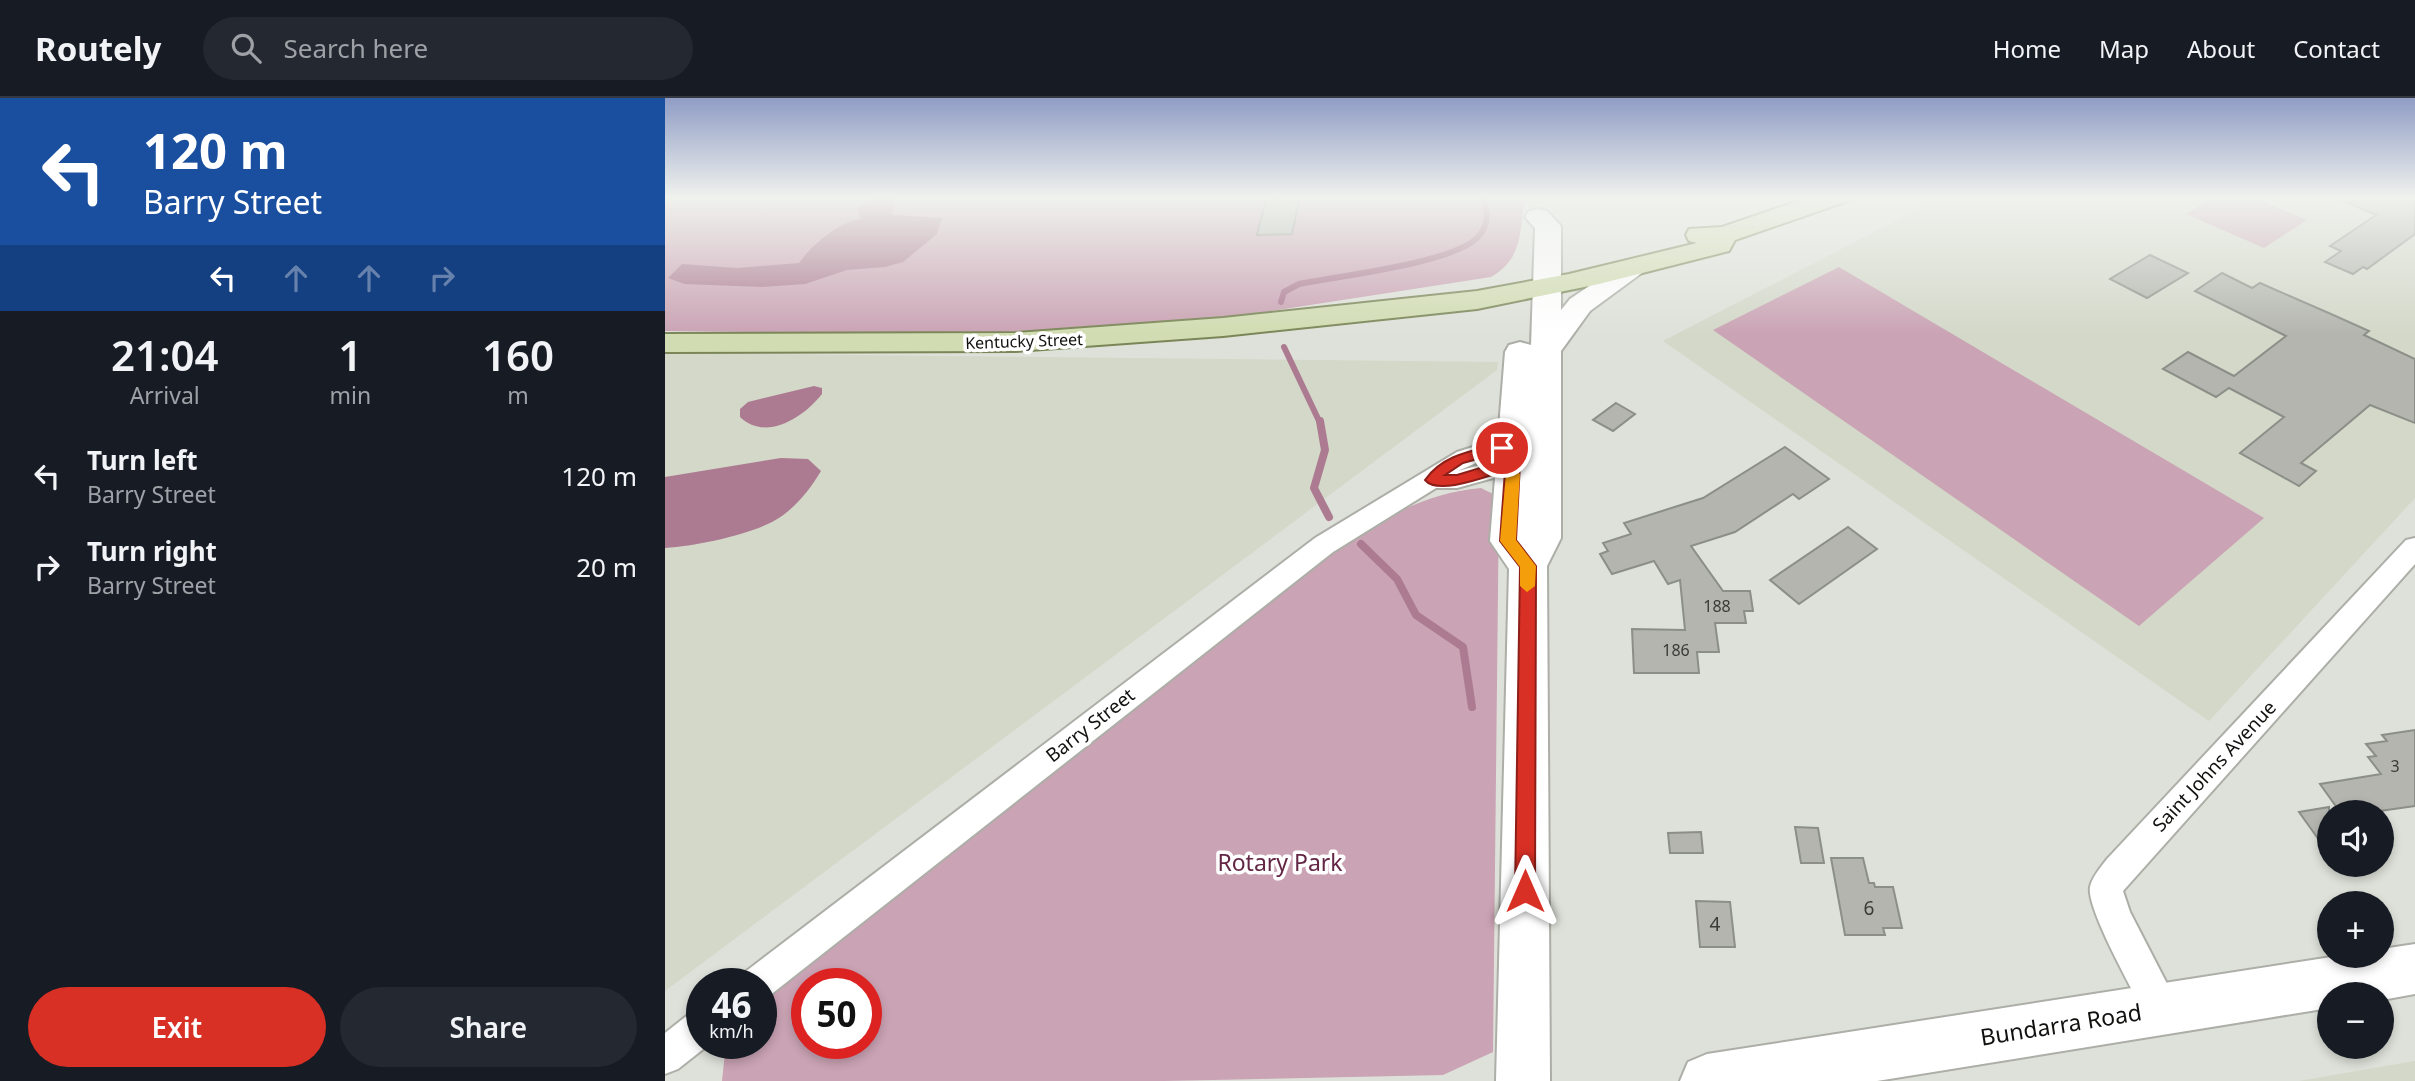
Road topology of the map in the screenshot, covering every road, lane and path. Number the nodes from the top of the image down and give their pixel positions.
1 (1529, 243) edge
2 (1673, 243) edge
3 (1720, 243) edge
4 (1636, 267) junction
5 (1535, 283) junction
6 (665, 343) edge
7 (1545, 352) junction
8 (1529, 452) junction
9 (2415, 547) edge
10 (777, 969) edge
11 (2415, 969) edge
12 (2162, 1009) junction
13 (686, 1040) edge
14 (665, 1056) edge
15 (1523, 1081) edge
16 (1707, 1081) edge

1 - 5 main road
2 - 5 main road
3 - 4 main road
4 - 5 main road
4 - 7 main road
5 - 6 main road, Kentucky Street
5 - 7 main road
5 - 8 main road
7 - 8 main road
8 - 10 street, Barry Street
8 - 15 main road
9 - 12 street, Saint Johns Avenue
11 - 12 main road, Bundarra Road
12 - 16 main road, Bundarra Road
13 - 14 street

